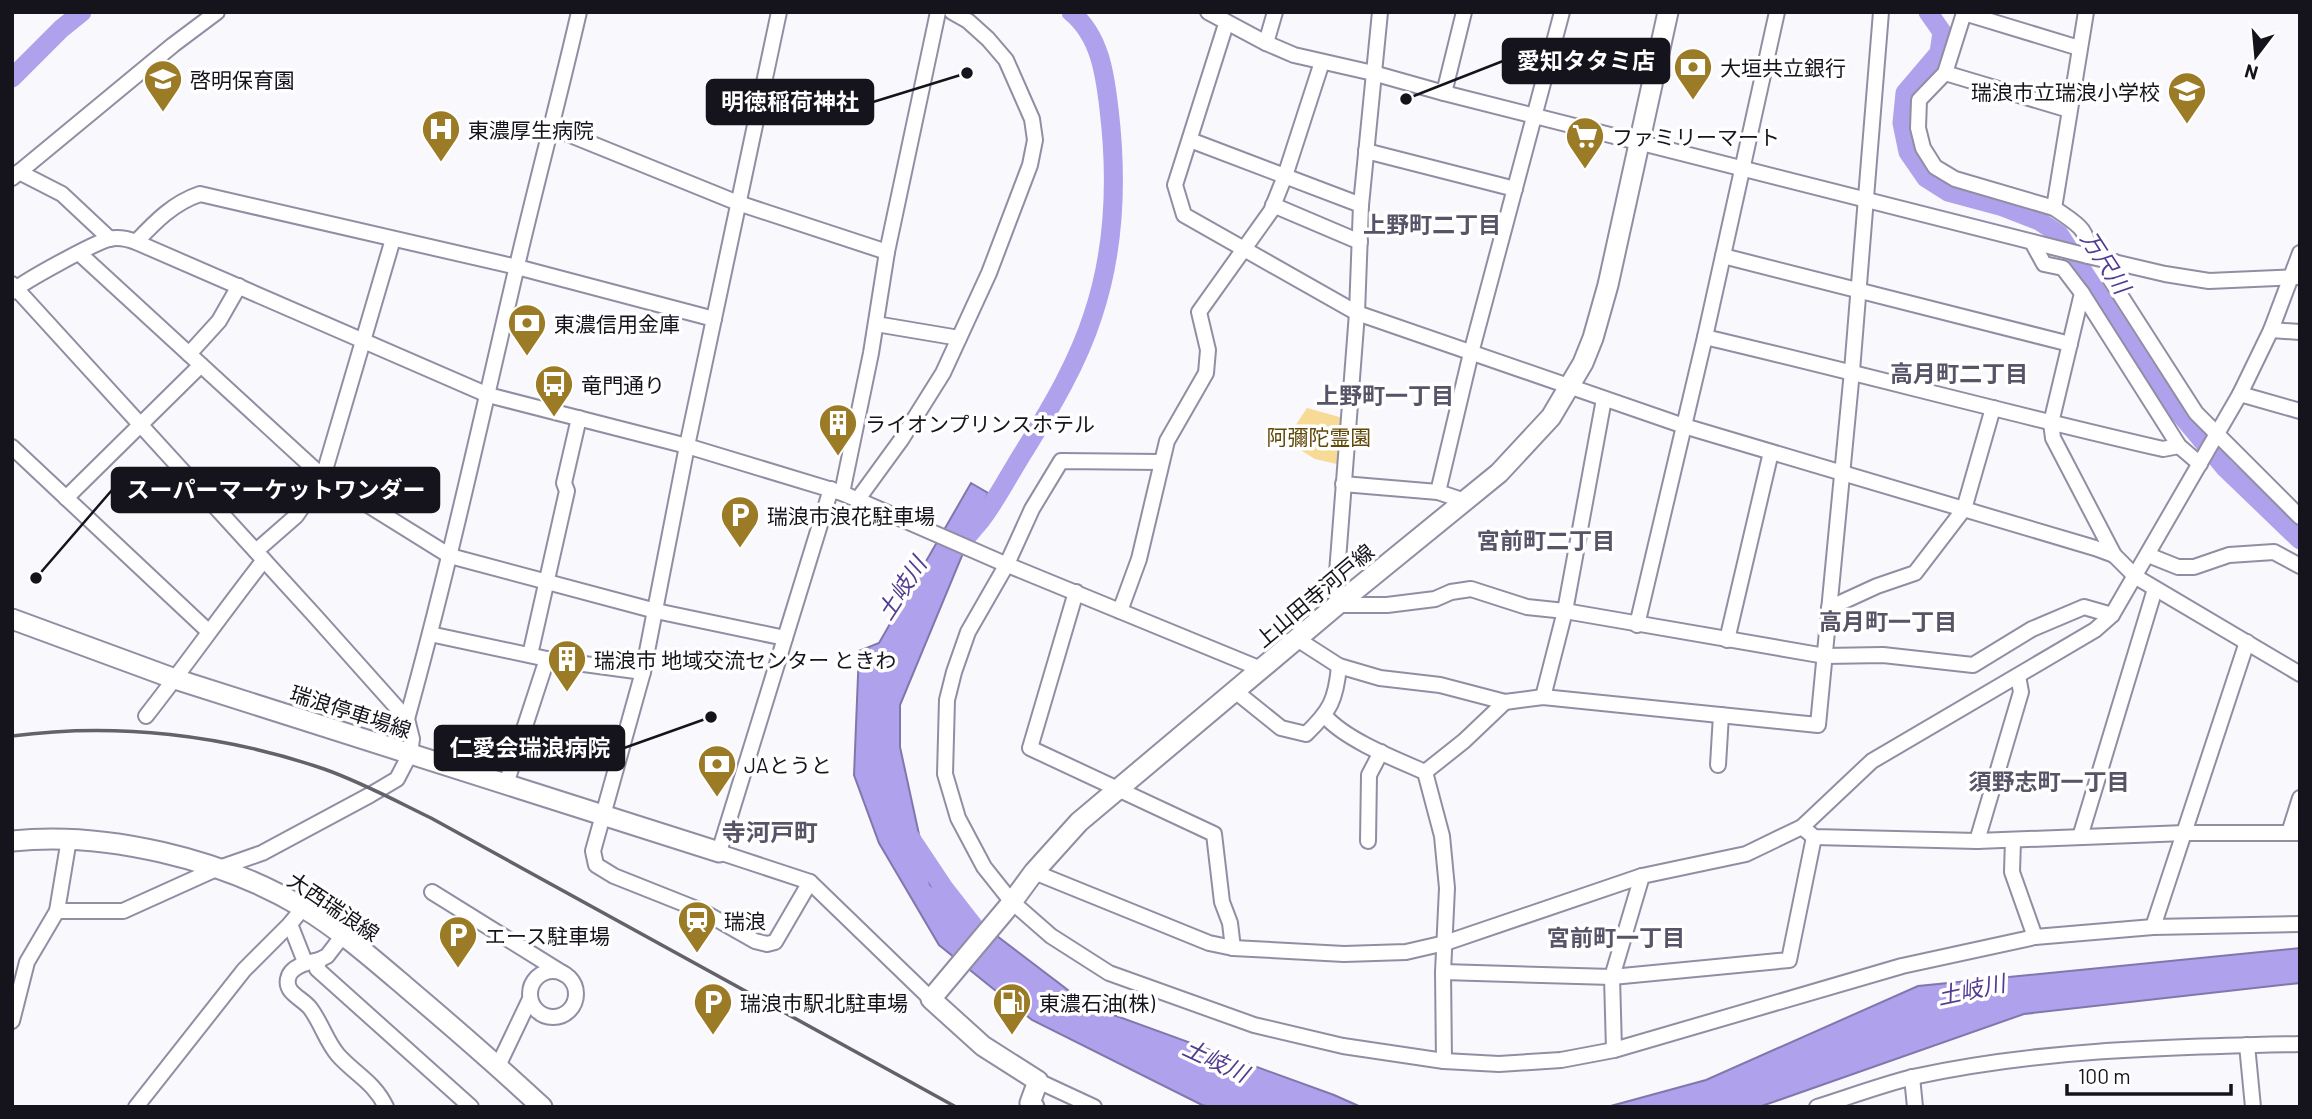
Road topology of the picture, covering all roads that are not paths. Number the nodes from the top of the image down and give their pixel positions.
1 (218, 12) edge
2 (579, 12) edge
3 (779, 12) edge
4 (938, 12) edge
5 (952, 12) edge
6 (1208, 12) edge
7 (1275, 12) edge
8 (1380, 12) edge
9 (1464, 12) edge
10 (1562, 12) edge
11 (1668, 12) edge
12 (1777, 12) edge
13 (1881, 12) edge
14 (2086, 12) edge
15 (1988, 16) edge
16 (1226, 24) junction
17 (1266, 43) junction
18 (2079, 48) junction
19 (1322, 62) junction
20 (1373, 73) junction
21 (1945, 73) junction
22 (1444, 93) junction
23 (2069, 110) junction
24 (1534, 116) junction
25 (553, 128) junction
26 (1190, 140) junction
27 (1639, 141) junction
28 (1366, 151) junction
29 (1743, 167) junction
30 (16, 175) edge
31 (1285, 176) junction
32 (1515, 189) junction
33 (1866, 199) junction
34 (738, 203) junction
35 (1273, 205) junction
36 (1361, 205) junction
37 (2054, 208) junction
38 (110, 239) junction
39 (393, 239) junction
40 (136, 242) junction
41 (1360, 242) junction
42 (2032, 242) junction
43 (1244, 250) junction
44 (887, 252) junction
45 (79, 253) junction
46 (2300, 253) edge
47 (1723, 256) junction
48 (2088, 256) junction
49 (2115, 262) junction
50 (517, 267) junction
51 (2295, 278) edge
52 (239, 286) junction
53 (13, 288) edge
54 (1858, 290) junction
55 (2082, 293) junction
56 (1357, 313) junction
57 (714, 319) junction
58 (876, 324) junction
59 (2271, 330) junction
60 (2300, 332) edge
61 (1705, 337) junction
62 (959, 338) junction
63 (364, 340) junction
64 (2070, 344) junction
65 (1471, 353) junction
66 (189, 355) junction
67 (201, 365) junction
68 (1852, 371) junction
69 (1570, 386) junction
70 (2240, 394) junction
71 (488, 395) junction
72 (1604, 398) junction
73 (1993, 408) junction
74 (2300, 411) edge
75 (579, 418) junction
76 (2051, 423) junction
77 (140, 424) junction
78 (1684, 426) junction
79 (2217, 434) junction
80 (687, 446) junction
81 (2179, 446) junction
82 (12, 447) edge
83 (1771, 452) junction
84 (1160, 462) junction
85 (2200, 464) junction
86 (1842, 473) junction
87 (323, 477) junction
88 (1343, 484) junction
89 (836, 491) junction
90 (1438, 492) junction
91 (66, 498) junction
92 (858, 499) junction
93 (1465, 500) junction
94 (1964, 509) junction
95 (2300, 517) edge
96 (2114, 555) junction
97 (2148, 555) junction
98 (260, 556) junction
99 (450, 556) junction
100 (1002, 562) junction
101 (2300, 566) edge
102 (2136, 577) junction
103 (548, 582) junction
104 (2155, 589) junction
105 (1076, 592) junction
106 (1337, 605) junction
107 (1829, 608) junction
108 (656, 611) junction
109 (1120, 611) junction
110 (1565, 611) junction
111 (2112, 615) junction
112 (12, 619) edge
113 (1637, 625) junction
114 (208, 631) junction
115 (430, 634) junction
116 (785, 638) junction
117 (1297, 639) junction
118 (1727, 640) junction
119 (2247, 642) junction
120 (530, 655) junction
121 (1825, 656) junction
122 (547, 659) junction
123 (1339, 666) junction
124 (1261, 669) junction
125 (643, 672) junction
126 (2300, 674) edge
127 (2018, 676) junction
128 (175, 678) junction
129 (1235, 691) junction
130 (1543, 697) junction
131 (1504, 702) junction
132 (1721, 715) junction
133 (146, 716) dead end
134 (1325, 716) junction
135 (407, 719) junction
136 (1381, 752) junction
137 (410, 754) junction
138 (1718, 765) dead end
139 (1425, 772) junction
140 (506, 784) junction
141 (1119, 788) junction
142 (2300, 798) edge
143 (603, 815) junction
144 (1808, 832) junction
145 (2185, 833) junction
146 (2294, 833) edge
147 (2080, 837) junction
148 (69, 839) junction
149 (2013, 840) junction
150 (12, 841) edge
151 (1368, 841) dead end
152 (1978, 841) junction
153 (719, 852) junction
154 (216, 869) junction
155 (1034, 872) junction
156 (1642, 876) junction
157 (810, 882) junction
158 (432, 892) dead end
159 (1010, 903) junction
160 (303, 908) junction
161 (57, 911) junction
162 (290, 923) junction
163 (2300, 924) edge
164 (2153, 927) junction
165 (344, 934) junction
166 (2035, 937) junction
167 (1445, 943) junction
168 (1233, 948) junction
169 (312, 961) junction
170 (1443, 972) junction
171 (564, 974) junction
172 (1612, 977) junction
173 (530, 999) junction
174 (931, 999) junction
175 (12, 1021) edge
176 (2300, 1044) edge
177 (2247, 1045) junction
178 (1614, 1050) junction
179 (1444, 1061) junction
180 (498, 1066) junction
181 (1912, 1077) junction
182 (1038, 1081) junction
183 (136, 1107) edge
184 (386, 1107) edge
185 (471, 1107) edge
186 (542, 1107) edge
187 (1034, 1107) edge
188 (1094, 1107) edge
189 (1817, 1107) edge
190 (1914, 1107) edge
191 (2253, 1107) edge

1 - 30 street
2 - 25 street
3 - 34 street
4 - 44 street
5 - 62 street
6 - 16 street
7 - 17 street
8 - 20 street
9 - 22 street
10 - 24 street
11 - 27 main road, 上山田寺河戸線
12 - 29 street
13 - 33 street
14 - 18 street
15 - 18 street
15 - 21 street
16 - 17 street
16 - 26 street
17 - 19 street
18 - 23 street
19 - 20 street
19 - 31 street
20 - 22 street
20 - 28 street
21 - 23 street
21 - 37 street
22 - 24 street
23 - 37 street
24 - 27 street
24 - 32 street
25 - 34 street
25 - 50 street
26 - 31 street
26 - 43 street
27 - 29 street
27 - 69 main road, 上山田寺河戸線
28 - 32 street
28 - 36 street
29 - 33 street
29 - 47 street
30 - 38 street
31 - 35 street
31 - 36 street
32 - 65 street
33 - 42 street
33 - 54 street
34 - 44 street
34 - 57 street
35 - 41 street
35 - 43 street
36 - 41 street
37 - 48 street
38 - 40 street
38 - 45 street
39 - 40 street
39 - 50 street
39 - 63 street
40 - 52 street
41 - 56 street
42 - 48 street
42 - 55 street
43 - 56 street
43 - 84 street
44 - 58 street
45 - 53 street
45 - 66 street
46 - 51 street
47 - 54 street
47 - 61 street
48 - 49 street
49 - 51 street
49 - 79 street
50 - 57 street
50 - 71 street
51 - 59 street
52 - 63 street
52 - 66 street
53 - 77 street
54 - 64 street
54 - 68 street
55 - 64 street
55 - 81 street
56 - 65 street
56 - 88 street
57 - 80 street
58 - 62 street
58 - 89 street
59 - 60 street
59 - 70 street
61 - 68 street
61 - 78 street
62 - 92 street
63 - 71 street
63 - 87 street
64 - 76 street
65 - 69 street
65 - 90 street
66 - 67 street
67 - 77 street
67 - 87 street
68 - 73 street
68 - 86 street
69 - 72 street
69 - 93 main road, 上山田寺河戸線
70 - 74 street
70 - 79 street
71 - 75 street
71 - 99 street
72 - 78 street
72 - 110 street
73 - 76 street
73 - 94 street
75 - 80 street
75 - 103 street
76 - 81 street
76 - 96 street
77 - 91 street
77 - 98 street
78 - 83 street
78 - 113 street
79 - 85 street
79 - 95 street
80 - 89 street
80 - 108 street
81 - 85 street
82 - 91 street
83 - 86 street
83 - 118 street
84 - 100 street
84 - 109 street
85 - 97 street
86 - 94 street
86 - 107 street
87 - 98 street
87 - 99 street
88 - 90 street
88 - 106 street
89 - 92 street
89 - 116 street
90 - 93 street
91 - 114 street
92 - 100 street
93 - 106 main road, 上山田寺河戸線
94 - 96 street
94 - 107 street
96 - 102 street
97 - 101 street
97 - 102 street
98 - 114 street
98 - 135 street
99 - 103 street
99 - 115 street
100 - 105 street
100 - 159 street
102 - 104 street
102 - 111 street
103 - 108 street
103 - 120 street
104 - 119 street
104 - 147 street
105 - 109 street
105 - 141 street
106 - 110 street
106 - 117 main road, 上山田寺河戸線
107 - 121 street
108 - 116 street
108 - 125 street
109 - 124 street
110 - 113 street
110 - 130 street
111 - 121 street
111 - 127 street
112 - 128 main road, 瑞浪停車場線
113 - 118 street
114 - 128 street
115 - 120 street
115 - 135 street
116 - 153 street
117 - 123 street
117 - 124 main road, 上山田寺河戸線
118 - 121 street
119 - 126 street
119 - 145 street
120 - 122 street
121 - 132 street
122 - 125 street
122 - 140 street
123 - 131 street
123 - 134 street
124 - 129 main road, 上山田寺河戸線
125 - 143 street
127 - 144 street
127 - 152 street
128 - 133 street
128 - 137 main road, 瑞浪停車場線
129 - 134 street
129 - 141 main road, 上山田寺河戸線
130 - 131 street
130 - 132 street
131 - 139 street
132 - 138 street
134 - 136 street
135 - 137 street
136 - 139 street
136 - 151 street
137 - 140 main road, 瑞浪停車場線
137 - 154 street
139 - 167 street
140 - 143 main road, 瑞浪停車場線
141 - 155 main road, 上山田寺河戸線
141 - 168 street
142 - 146 street
143 - 153 main road, 瑞浪停車場線
143 - 157 street
144 - 152 street
144 - 156 street
144 - 172 street
145 - 146 street
145 - 147 street
145 - 164 street
147 - 149 street
148 - 150 main road, 大西瑞浪線
148 - 154 main road, 大西瑞浪線
148 - 161 street
149 - 152 street
149 - 166 street
153 - 157 street
154 - 160 main road, 大西瑞浪線
154 - 161 street
155 - 159 main road, 上山田寺河戸線
155 - 168 street
156 - 167 street
156 - 172 street
157 - 174 street
158 - 171 street
159 - 174 main road, 上山田寺河戸線
159 - 179 street
160 - 162 street
160 - 165 main road, 大西瑞浪線
161 - 175 street
162 - 169 street
162 - 183 street
163 - 164 street
164 - 166 street
165 - 169 street
165 - 180 main road, 大西瑞浪線
166 - 178 street
167 - 168 street
167 - 170 street
169 - 184 street
169 - 185 street
170 - 172 street
170 - 179 street
171 - 173 street
171 - 173 street
172 - 178 street
173 - 180 street
174 - 182 main road
176 - 177 street
177 - 181 street
177 - 191 street
178 - 179 street
180 - 186 main road, 大西瑞浪線
181 - 189 street
181 - 190 street
182 - 187 main road
182 - 188 street

